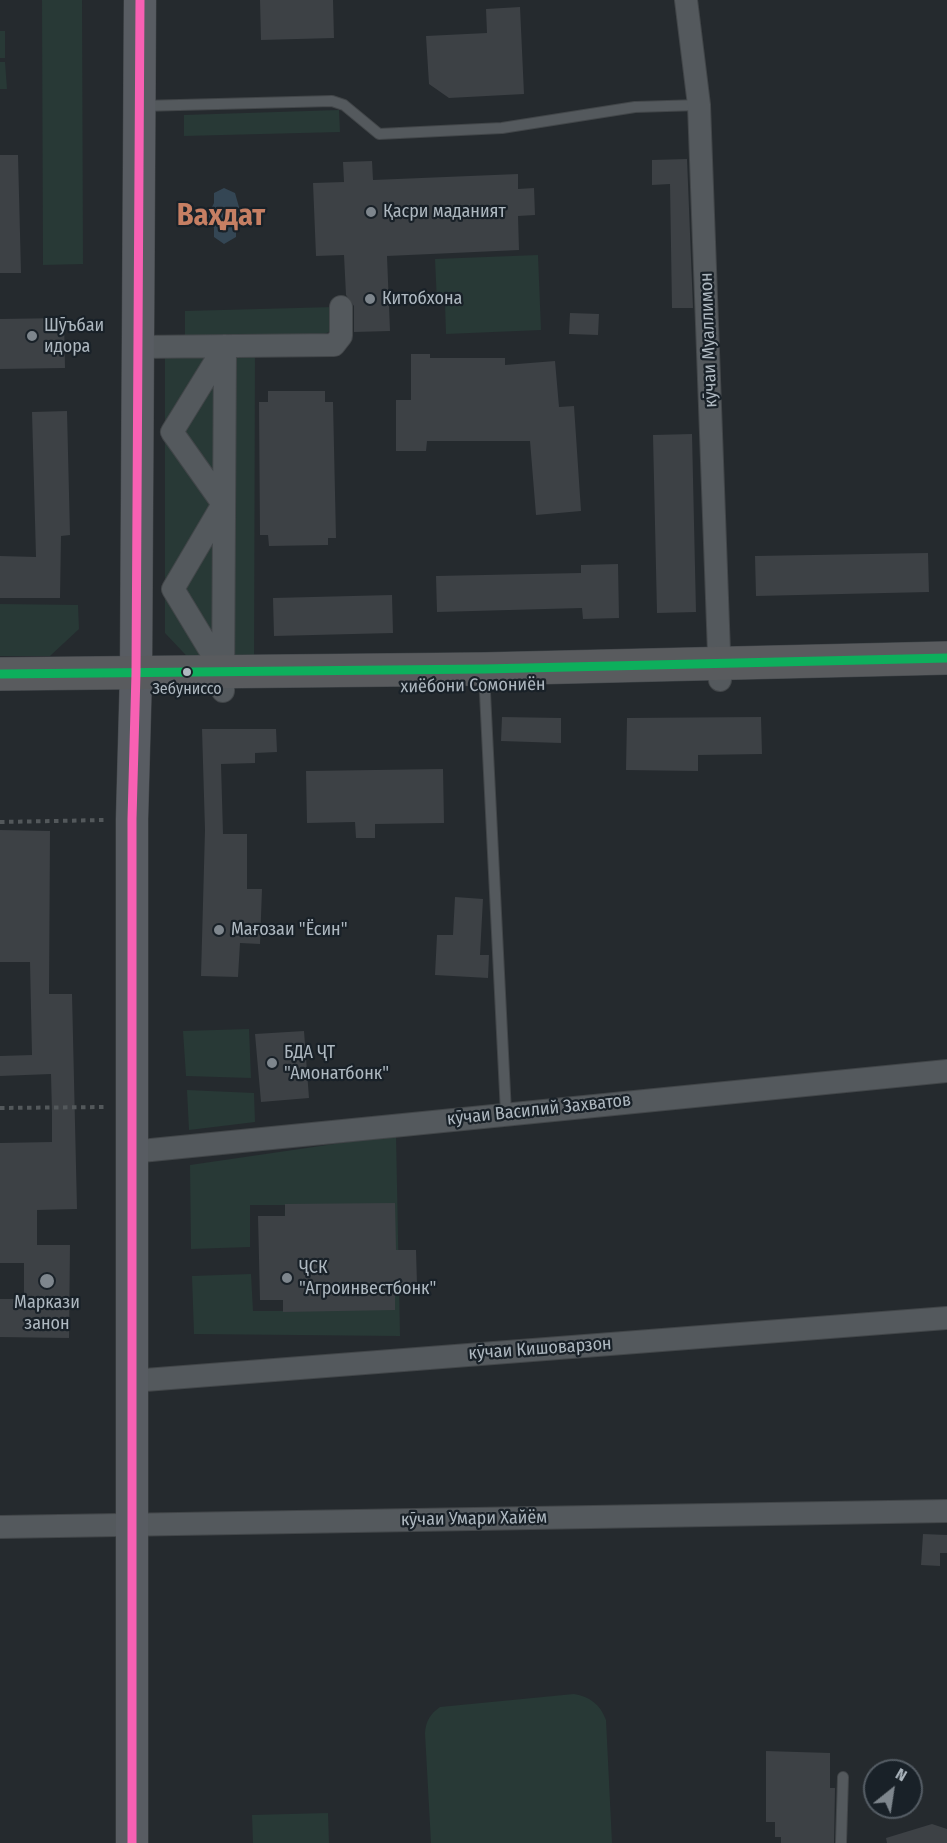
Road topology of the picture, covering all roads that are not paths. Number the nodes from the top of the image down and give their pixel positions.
1 (140, 0) edge
2 (686, 0) edge
3 (699, 105) junction
4 (139, 106) junction
5 (341, 307) dead end
6 (225, 346) junction
7 (137, 347) junction
8 (224, 504) junction
9 (947, 658) edge
10 (720, 671) junction
11 (0, 674) edge
12 (223, 678) junction
13 (485, 678) junction
14 (947, 679) edge
15 (136, 683) junction
16 (0, 696) edge
17 (947, 1071) edge
18 (506, 1113) junction
19 (131, 1152) junction
20 (947, 1318) edge
21 (132, 1381) junction
22 (947, 1511) edge
23 (132, 1526) junction
24 (0, 1527) edge
25 (843, 1777) dead end
26 (132, 1843) edge
27 (842, 1843) edge

1 - 4 street
2 - 3 street, кӯчаи Муаллимон
3 - 4 lane
3 - 10 street, кӯчаи Муаллимон
4 - 7 street
5 - 6 street
6 - 7 street
6 - 8 street
6 - 8 street
7 - 15 street
8 - 12 street
8 - 12 street
9 - 10 highway, хиёбони Сомониён
10 - 13 highway, хиёбони Сомониён
10 - 14 highway, хиёбони Сомониён
11 - 15 highway, хиёбони Сомониён
12 - 13 highway, хиёбони Сомониён
12 - 15 highway, хиёбони Сомониён
13 - 18 lane
15 - 16 highway, хиёбони Сомониён
15 - 19 street
17 - 18 street, кӯчаи Василий Захватов
18 - 19 street, кӯчаи Василий Захватов
19 - 21 street
20 - 21 street, кӯчаи Кишоварзон
21 - 23 street
22 - 23 street, кӯчаи Умари Хайём
23 - 24 street, кӯчаи Умари Хайём
23 - 26 street
25 - 27 lane

